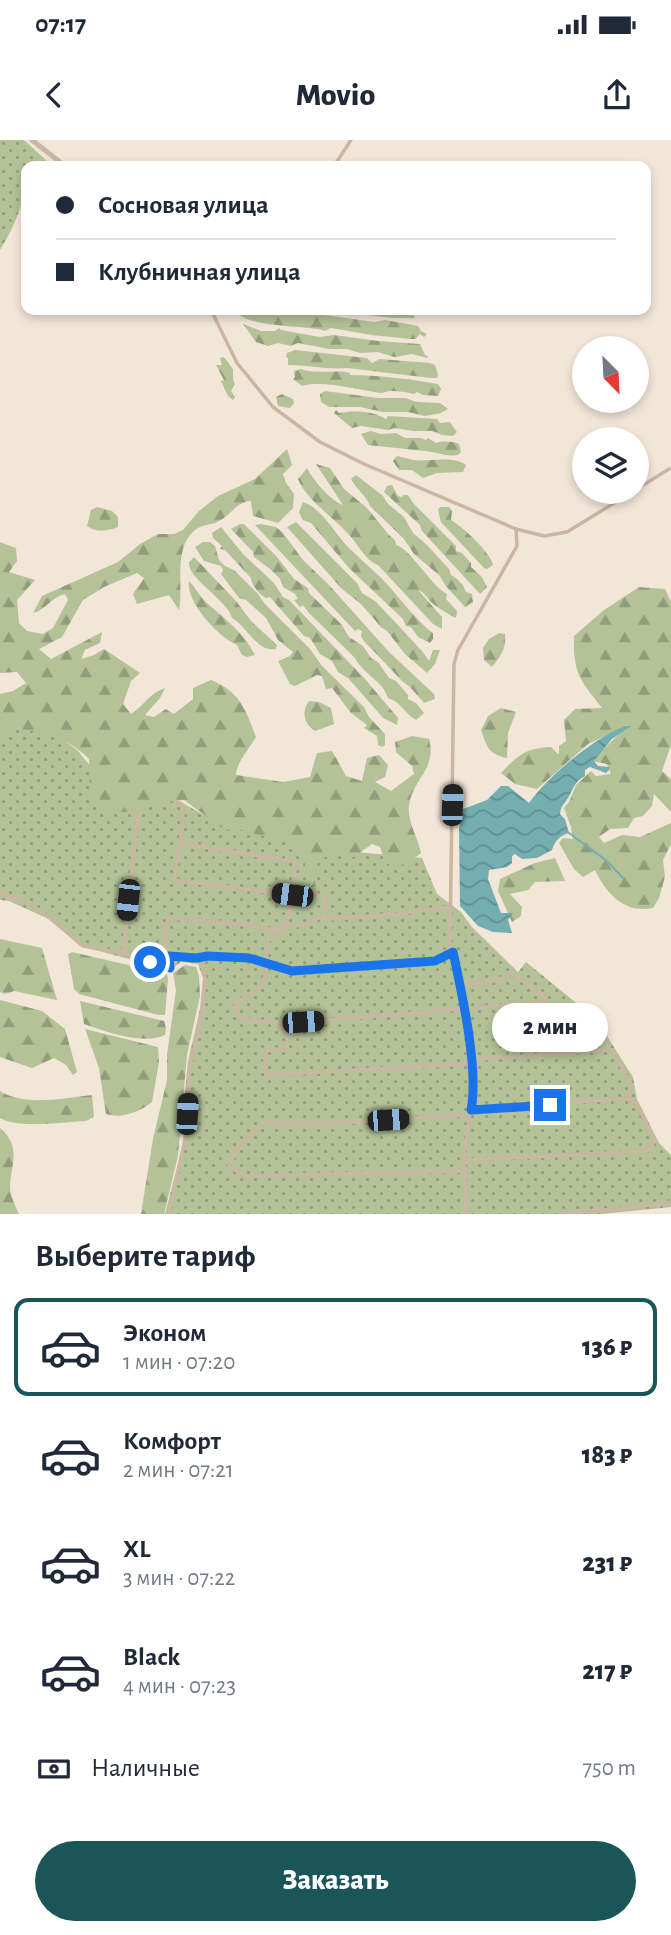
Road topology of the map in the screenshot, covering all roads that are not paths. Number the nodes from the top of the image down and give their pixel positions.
1 (32, 140) edge
2 (351, 140) edge
3 (59, 161) edge
4 (337, 161) edge
5 (214, 315) edge
6 (669, 469) dead end
7 (649, 482) edge
8 (614, 504) edge
9 (516, 529) junction
10 (175, 802) dead end
11 (138, 813) dead end
12 (180, 843) junction
13 (0, 894) edge
14 (292, 895) junction
15 (450, 906) junction
16 (325, 919) junction
17 (284, 926) junction
18 (453, 952) junction
19 (123, 953) junction
20 (169, 956) junction
21 (202, 957) junction
22 (267, 963) junction
23 (460, 983) junction
24 (547, 1002) junction
25 (464, 1010) junction
26 (280, 1024) junction
27 (607, 1050) junction
28 (470, 1062) junction
29 (629, 1098) junction
30 (471, 1110) junction
31 (470, 1119) junction
32 (464, 1160) junction
33 (464, 1171) junction
34 (671, 1202) edge
35 (169, 1214) edge
36 (466, 1214) edge
37 (559, 1214) edge

1 - 3 street
2 - 4 street
5 - 9 street
6 - 7 street
8 - 9 street
9 - 15 street
10 - 12 street
11 - 19 street
12 - 14 street
12 - 14 street
13 - 19 street
14 - 16 street
14 - 17 street
15 - 16 street
15 - 18 street
16 - 17 street
17 - 20 street
17 - 22 street
18 - 22 street
18 - 23 street
19 - 20 street
20 - 21 street
21 - 22 street
21 - 35 street
22 - 26 street
23 - 24 street
23 - 25 street
24 - 25 street
24 - 27 street
25 - 26 street
25 - 28 street
26 - 28 street
27 - 28 street
27 - 29 street
28 - 30 street
29 - 30 street
29 - 32 street
30 - 31 street
31 - 32 street
31 - 33 street
32 - 33 street
33 - 36 street
34 - 37 street

